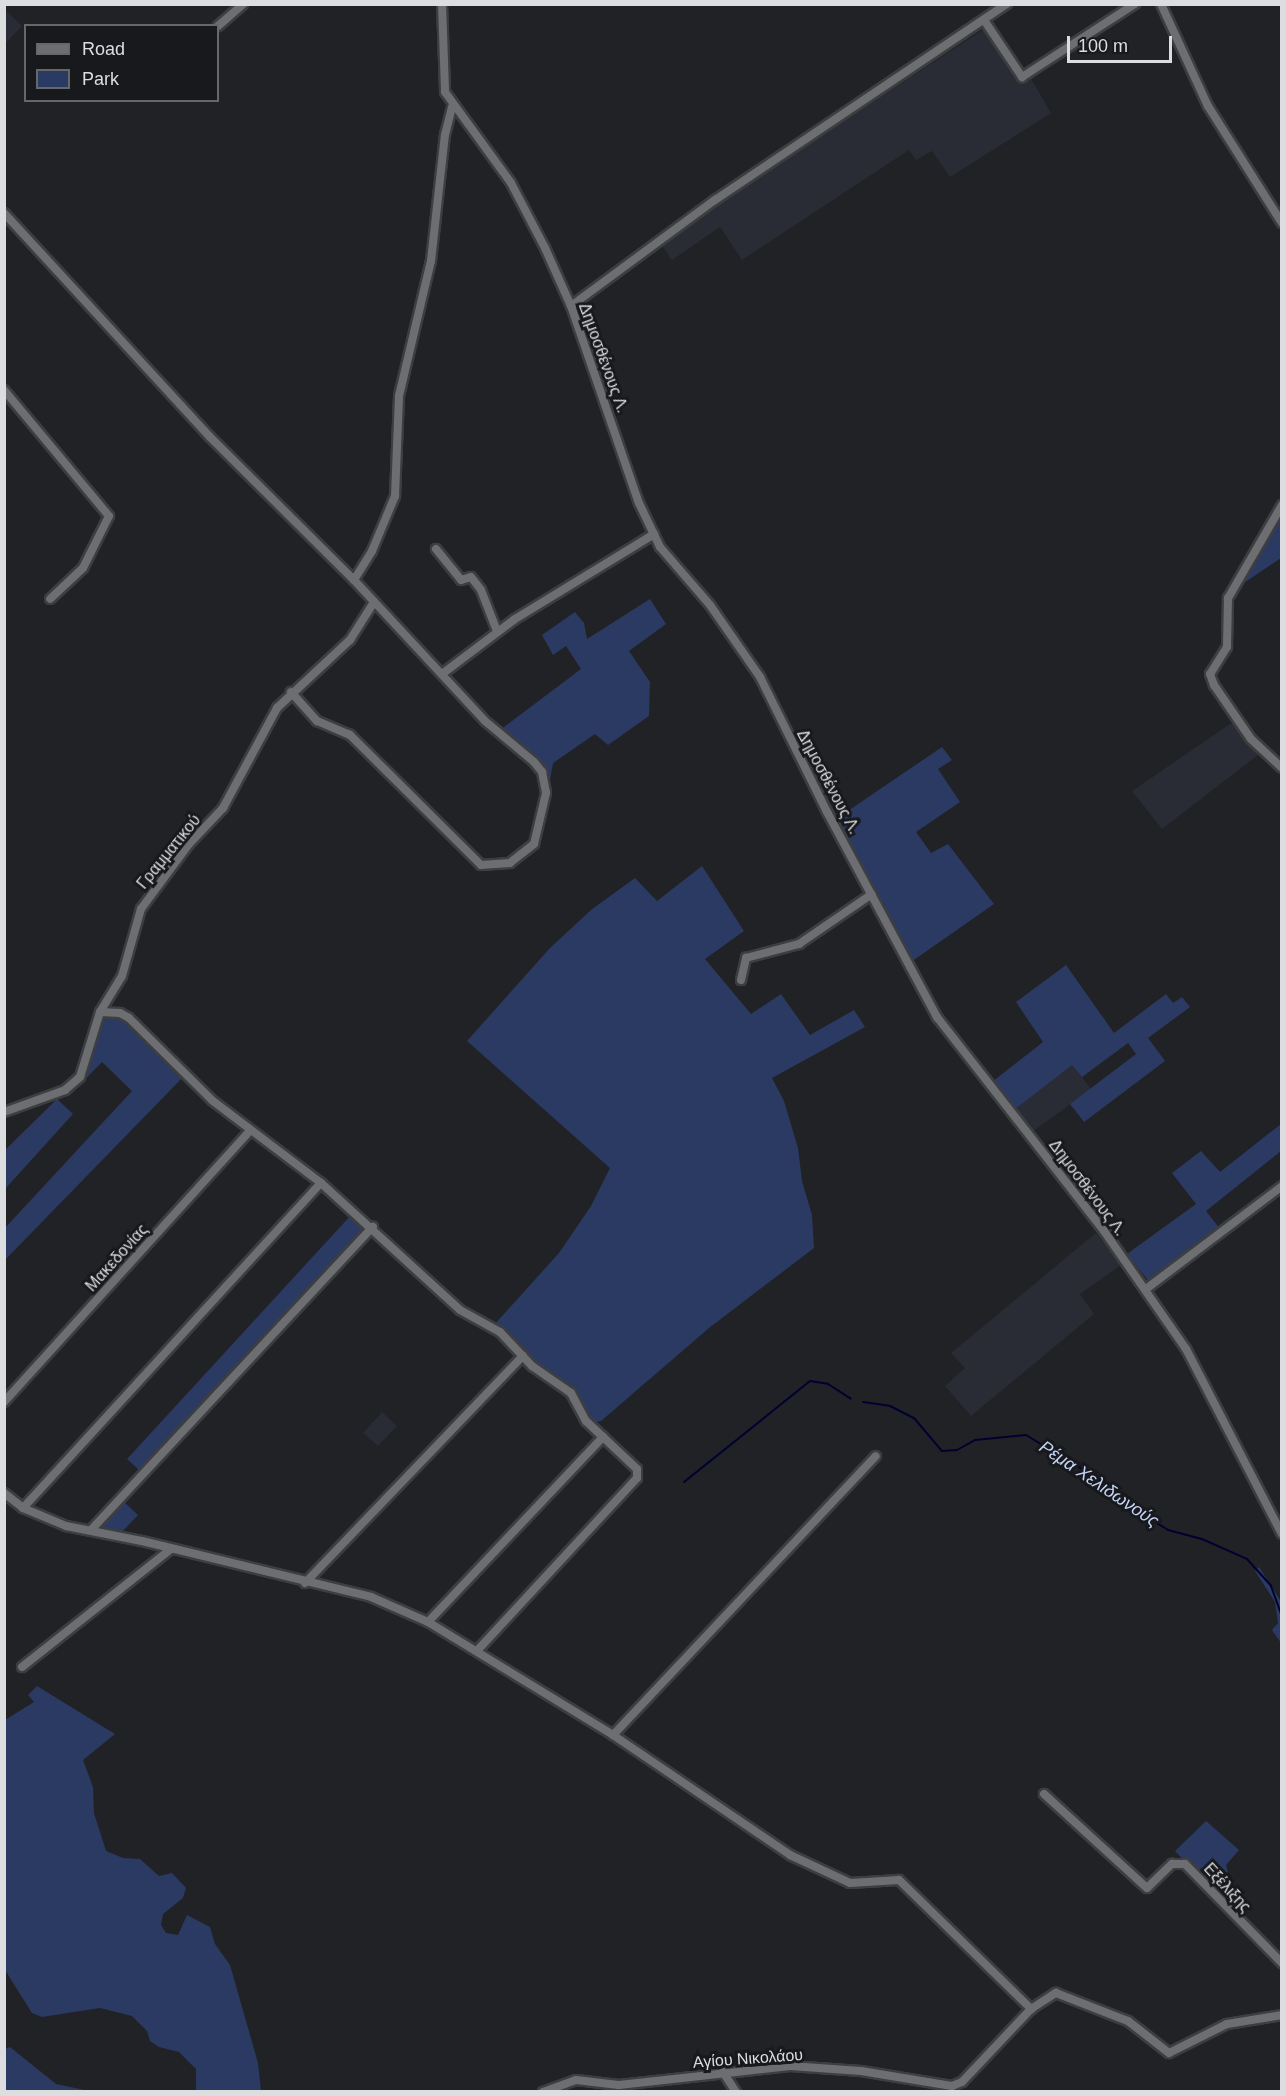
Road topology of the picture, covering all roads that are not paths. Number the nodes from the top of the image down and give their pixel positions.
1 (243, 4) edge
2 (442, 4) edge
3 (1007, 4) edge
4 (1135, 4) edge
5 (1161, 4) edge
6 (984, 20) junction
7 (219, 25) edge
8 (452, 107) junction
9 (4, 213) edge
10 (1281, 223) edge
11 (571, 306) junction
12 (4, 390) edge
13 (1281, 504) edge
14 (654, 534) junction
15 (436, 549) dead end
16 (354, 580) junction
17 (50, 600) dead end
18 (374, 602) junction
19 (497, 631) junction
20 (442, 674) junction
21 (291, 692) junction
22 (1281, 768) edge
23 (872, 894) junction
24 (741, 980) dead end
25 (100, 1012) junction
26 (4, 1112) edge
27 (250, 1131) junction
28 (321, 1183) junction
29 (1281, 1186) edge
30 (373, 1227) junction
31 (1146, 1289) junction
32 (523, 1356) junction
33 (4, 1402) edge
34 (603, 1437) junction
35 (876, 1456) dead end
36 (5, 1495) edge
37 (23, 1508) junction
38 (91, 1530) junction
39 (1281, 1534) edge
40 (172, 1548) junction
41 (305, 1583) junction
42 (428, 1622) junction
43 (478, 1650) junction
44 (22, 1667) dead end
45 (613, 1735) junction
46 (1044, 1794) dead end
47 (1281, 1963) edge
48 (1031, 2009) junction
49 (1281, 2015) edge
50 (723, 2072) junction
51 (960, 2088) edge
52 (543, 2091) edge
53 (736, 2091) edge

1 - 7 street
2 - 8 street, Δημοσθένους Λ.
3 - 6 street
4 - 6 street
5 - 10 street
6 - 11 street
8 - 11 street, Δημοσθένους Λ.
8 - 16 street
9 - 16 street
11 - 14 street, Δημοσθένους Λ.
12 - 17 street
13 - 22 street
14 - 19 street
14 - 23 street, Δημοσθένους Λ.
15 - 19 street
16 - 18 street
18 - 20 street
18 - 21 street, Γραμματικού
19 - 20 street
20 - 21 street
21 - 25 street, Γραμματικού
23 - 24 street
23 - 31 street, Δημοσθένους Λ.
25 - 26 street, Γραμματικού
25 - 27 street
27 - 28 street
27 - 33 street, Μακεδονίας
28 - 30 street
28 - 37 street
29 - 31 street
30 - 32 street
30 - 38 street
31 - 39 street, Δημοσθένους Λ.
32 - 34 street
32 - 41 street
34 - 42 street
34 - 43 street
35 - 45 street
36 - 37 street
37 - 38 street
38 - 40 street
40 - 41 street
40 - 44 street
41 - 42 street
42 - 43 street
43 - 45 street
45 - 48 street
46 - 47 street, Εξέλιξης
48 - 49 street
48 - 51 street
50 - 51 street, Αγίου Νικολάου
50 - 52 street, Αγίου Νικολάου
50 - 53 street

